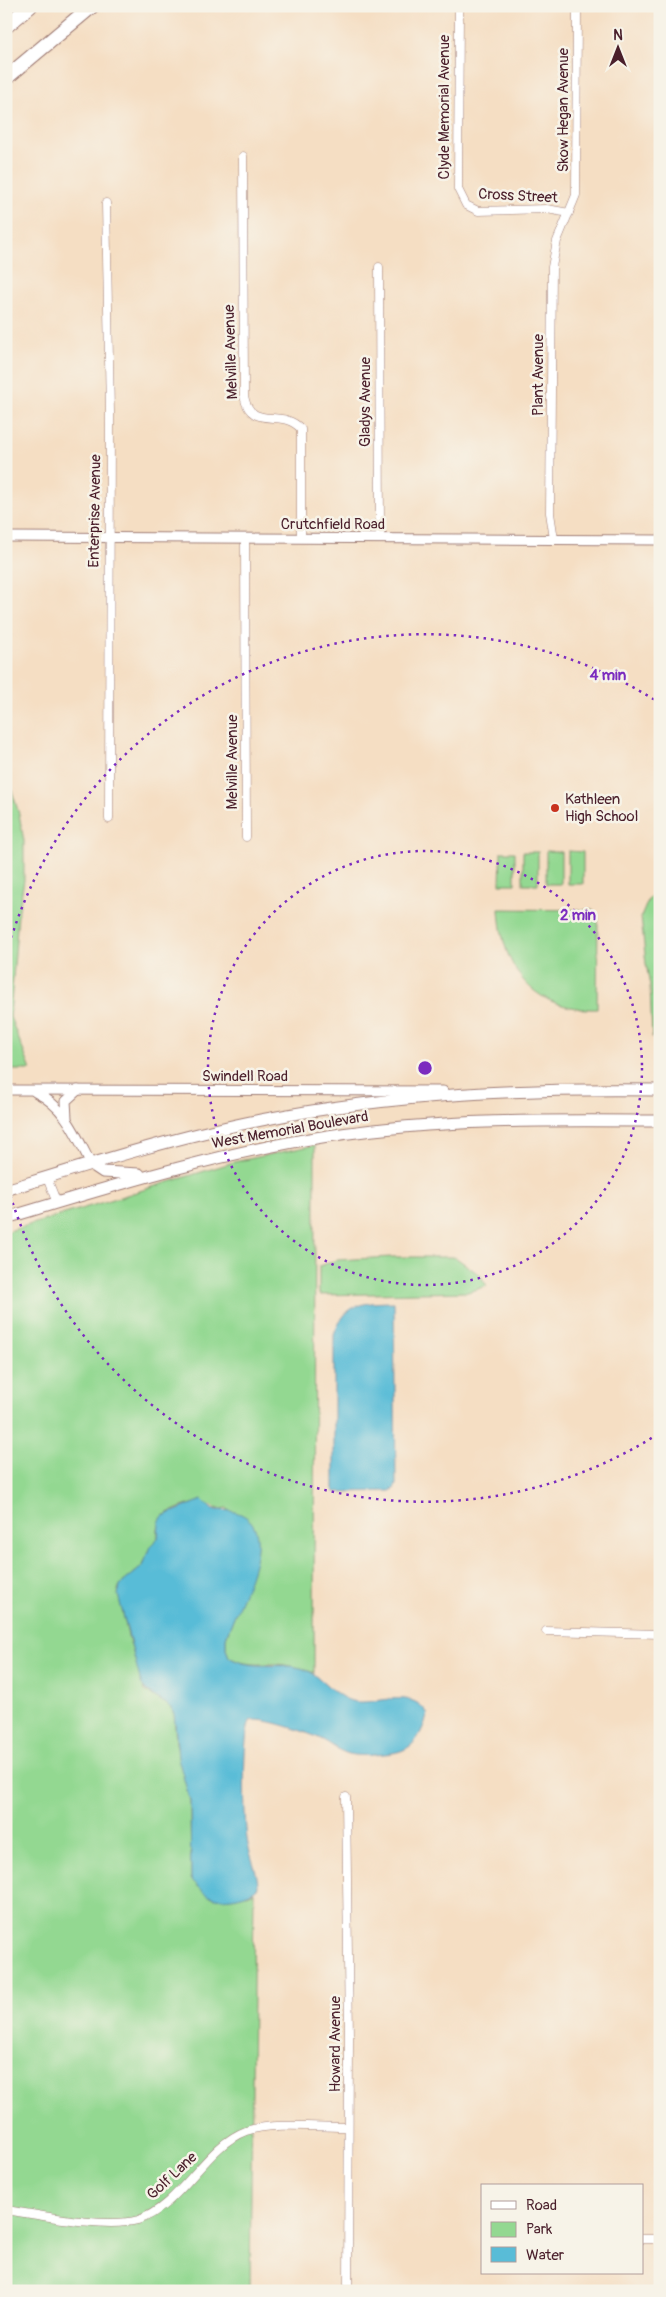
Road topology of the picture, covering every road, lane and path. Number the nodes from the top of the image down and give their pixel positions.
1 (30, 6) edge
2 (92, 6) edge
3 (459, 6) edge
4 (577, 6) edge
5 (6, 26) edge
6 (6, 78) edge
7 (243, 156) dead end
8 (106, 203) dead end
9 (466, 205) joint
10 (569, 213) junction
11 (379, 266) dead end
12 (6, 537) edge
13 (108, 537) junction
14 (245, 538) junction
15 (301, 538) junction
16 (380, 538) junction
17 (554, 539) junction
18 (660, 540) edge
19 (109, 819) dead end
20 (246, 837) dead end
21 (6, 1090) edge
22 (33, 1090) junction
23 (78, 1090) junction
24 (660, 1090) edge
25 (483, 1092) junction
26 (68, 1118) junction
27 (660, 1121) edge
28 (91, 1164) junction
29 (151, 1174) junction
30 (47, 1178) junction
31 (6, 1190) edge
32 (56, 1203) junction
33 (6, 1218) edge
34 (546, 1631) dead end
35 (660, 1634) edge
36 (346, 1797) dead end
37 (6, 2096) edge
38 (348, 2127) junction
39 (6, 2149) edge
40 (6, 2210) edge
41 (644, 2239) edge
42 (660, 2239) edge
43 (348, 2291) edge

1 - 5 highway
2 - 6 highway
3 - 9 street, Clyde Memorial Avenue
4 - 10 street, Skow Hegan Avenue
7 - 15 street, Melville Avenue
8 - 13 street, Enterprise Avenue
9 - 10 street, Cross Street
10 - 17 street, Plant Avenue
11 - 16 street, Gladys Avenue
12 - 13 street, Crutchfield Road
13 - 14 street, Crutchfield Road
13 - 19 street, Enterprise Avenue
14 - 15 street, Crutchfield Road
14 - 20 street, Melville Avenue
15 - 16 street, Crutchfield Road
16 - 17 street, Crutchfield Road
17 - 18 street, Crutchfield Road
21 - 22 street, Swindell Road
22 - 23 street, Swindell Road
22 - 26 street
23 - 25 street, Swindell Road
23 - 26 street
24 - 25 main road, West Memorial Boulevard
25 - 28 main road, West Memorial Boulevard
26 - 28 street
27 - 29 main road, West Memorial Boulevard
28 - 29 main road
28 - 30 main road, West Memorial Boulevard
29 - 32 main road, West Memorial Boulevard
30 - 31 main road, West Memorial Boulevard
30 - 32 street
32 - 33 main road, West Memorial Boulevard
34 - 35 street
36 - 38 street, Howard Avenue
37 - 39 street
38 - 40 street, Golf Lane
38 - 43 street, Howard Avenue
41 - 42 street

